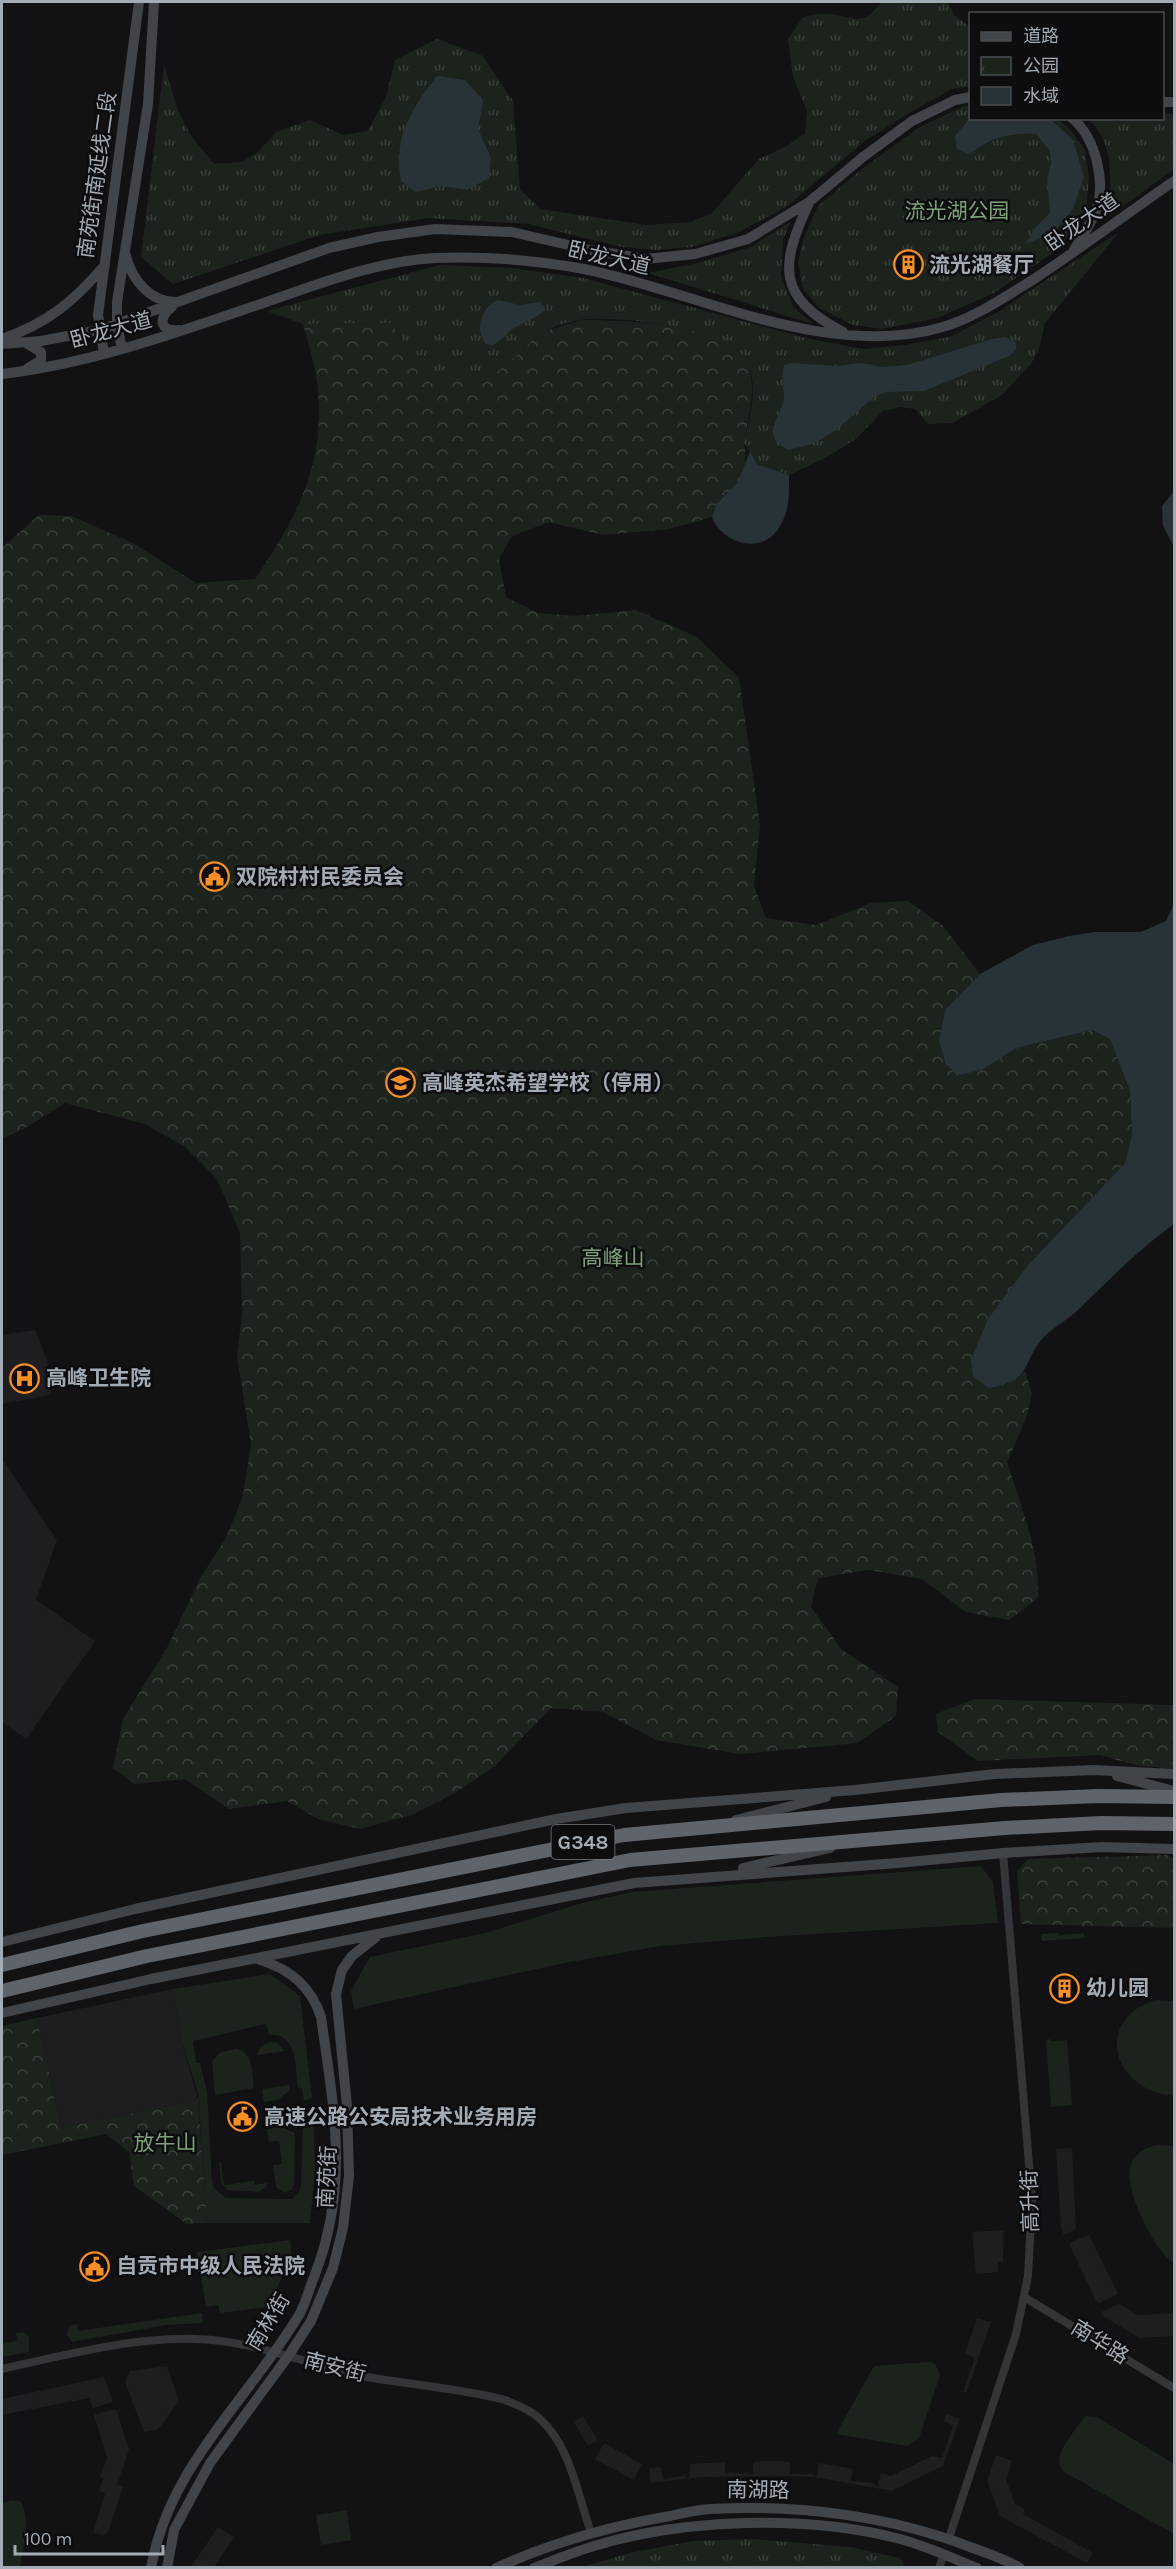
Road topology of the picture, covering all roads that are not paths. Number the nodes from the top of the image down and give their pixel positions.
1 (139, 2) edge
2 (154, 2) edge
3 (969, 97) edge
4 (1074, 120) edge
5 (1174, 181) edge
6 (809, 202) junction
7 (125, 248) junction
8 (1073, 253) junction
9 (105, 265) junction
10 (179, 303) junction
11 (117, 325) junction
12 (186, 329) junction
13 (99, 330) junction
14 (853, 336) junction
15 (2, 339) edge
16 (25, 343) junction
17 (2, 344) edge
18 (122, 349) junction
19 (104, 354) junction
20 (24, 371) junction
21 (2, 374) edge
22 (1094, 1770) junction
23 (1174, 1774) edge
24 (855, 1790) junction
25 (1174, 1791) edge
26 (1174, 1797) edge
27 (1174, 1824) edge
28 (701, 1829) junction
29 (854, 1842) junction
30 (1174, 1849) edge
31 (1003, 1853) junction
32 (710, 1876) junction
33 (378, 1935) junction
34 (2, 1942) edge
35 (257, 1959) junction
36 (2, 1965) edge
37 (2, 1991) edge
38 (2, 2013) edge
39 (1024, 2296) junction
40 (275, 2352) junction
41 (290, 2355) junction
42 (2, 2369) edge
43 (1174, 2388) edge
44 (591, 2533) junction
45 (949, 2538) junction
46 (944, 2554) junction
47 (151, 2568) edge
48 (167, 2568) edge
49 (496, 2568) edge
50 (534, 2568) edge
51 (939, 2568) edge
52 (977, 2568) edge
53 (1020, 2568) edge

1 - 9 main road, 南苑街南延线二段
2 - 7 main road, 南苑街南延线二段
3 - 6 main road, 卧龙大道
4 - 8 main road
5 - 8 main road, 卧龙大道
6 - 10 main road, 卧龙大道
6 - 14 main road
7 - 10 main road
7 - 11 main road, 南苑街南延线二段
8 - 14 main road, 卧龙大道
9 - 13 main road, 南苑街南延线二段
9 - 15 main road
10 - 11 main road, 卧龙大道
10 - 12 main road
11 - 13 main road, 卧龙大道
11 - 18 main road, 南苑街南延线二段
12 - 14 main road, 卧龙大道
12 - 18 main road, 卧龙大道
13 - 16 main road, 卧龙大道
13 - 19 main road, 南苑街南延线二段
16 - 17 main road, 卧龙大道
16 - 20 main road
18 - 19 main road, 卧龙大道
19 - 20 main road, 卧龙大道
20 - 21 main road, 卧龙大道
22 - 23 main road
22 - 24 main road
22 - 25 main road
24 - 28 main road
24 - 34 main road
26 - 28 highway, G348
27 - 29 highway, G348
28 - 36 highway, G348
29 - 32 main road
29 - 37 highway, G348
30 - 31 main road
31 - 32 main road
31 - 39 street, 高升街
32 - 33 main road
33 - 35 main road
33 - 41 main road, 南苑街
35 - 38 main road
35 - 40 main road, 南林街
39 - 43 street, 南华路
39 - 45 street, 高升街
40 - 41 street, 南安街
40 - 42 street, 南安街
40 - 47 main road, 南林街
41 - 44 street, 南安街
41 - 48 main road, 南林街
44 - 45 main road, 南湖路
44 - 49 main road, 南湖路
45 - 53 main road, 南湖路
46 - 50 main road, 南湖路
46 - 51 street
46 - 52 main road, 南湖路

